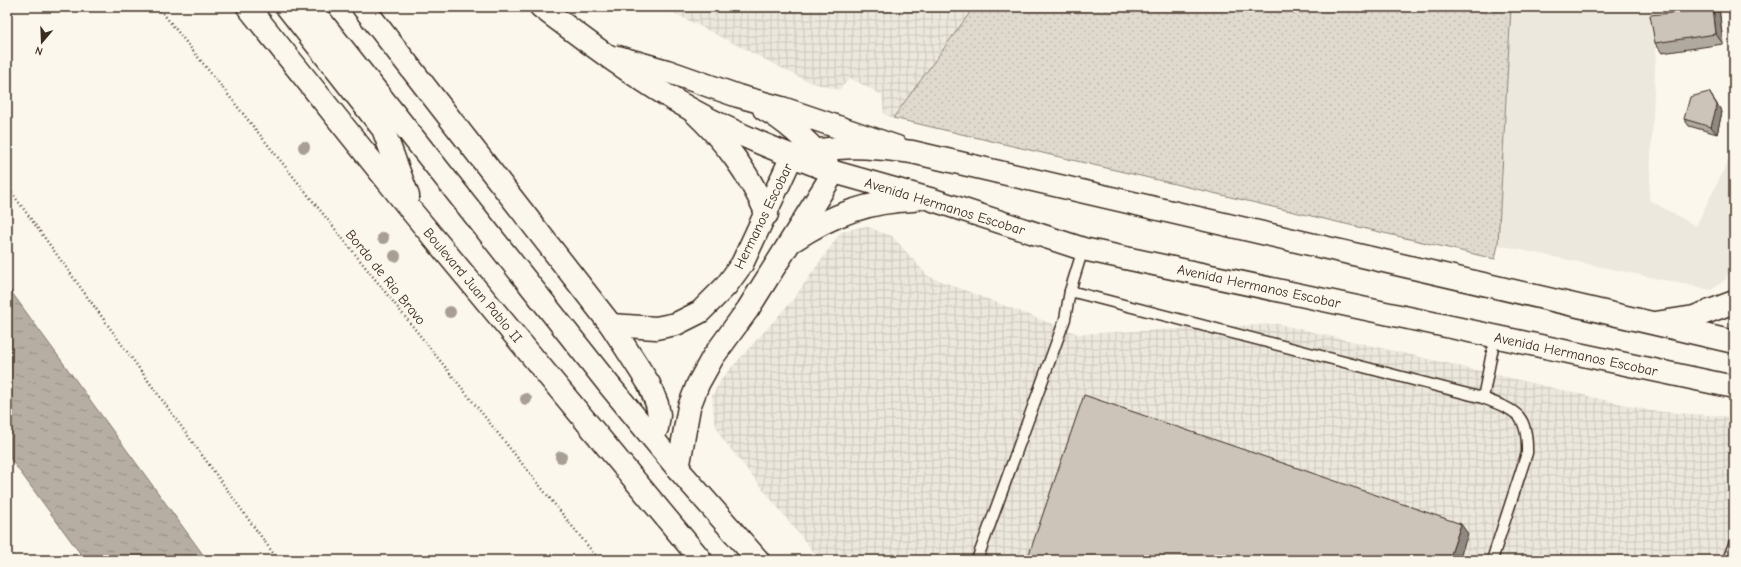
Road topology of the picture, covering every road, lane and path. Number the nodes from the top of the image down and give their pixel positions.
1 (158, 7) edge
2 (248, 7) edge
3 (287, 7) edge
4 (310, 7) edge
5 (363, 7) edge
6 (542, 7) edge
7 (605, 53) junction
8 (738, 96) junction
9 (693, 111) junction
10 (815, 150) junction
11 (912, 152) junction
12 (792, 156) junction
13 (834, 172) junction
14 (7, 186) edge
15 (930, 199) junction
16 (414, 214) junction
17 (766, 214) junction
18 (790, 243) junction
19 (1083, 248) junction
20 (1070, 291) junction
21 (1734, 302) edge
22 (1655, 323) junction
23 (611, 325) junction
24 (1495, 338) junction
25 (1734, 342) edge
26 (1734, 387) edge
27 (1483, 398) junction
28 (652, 437) junction
29 (678, 469) junction
30 (1734, 544) edge
31 (278, 560) edge
32 (599, 560) edge
33 (701, 560) edge
34 (758, 560) edge
35 (977, 560) edge
36 (1492, 560) edge
37 (1728, 560) edge

1 - 32 path, Bordo de Rio Bravo
2 - 16 main road, Boulevard Juan Pablo II
3 - 16 main road
4 - 28 main road
5 - 23 main road
6 - 7 main road, Hermanos Escobar
7 - 8 main road, Hermanos Escobar
7 - 9 main road, Hermanos Escobar
8 - 10 main road
8 - 11 main road
9 - 12 main road, Hermanos Escobar
9 - 17 main road
10 - 11 main road
10 - 12 main road
10 - 13 main road
11 - 22 main road
12 - 13 main road, Avenida Hermanos Escobar
12 - 17 main road, Hermanos Escobar
13 - 15 main road, Avenida Hermanos Escobar
13 - 18 main road
14 - 31 path
15 - 18 main road
15 - 19 main road, Avenida Hermanos Escobar
16 - 33 main road, Boulevard Juan Pablo II
17 - 23 main road, Hermanos Escobar
18 - 29 main road
19 - 20 lane
19 - 24 main road, Avenida Hermanos Escobar
20 - 27 lane
20 - 35 lane
21 - 22 main road
22 - 25 main road
23 - 28 main road
24 - 26 main road, Avenida Hermanos Escobar
24 - 27 lane
27 - 36 lane
28 - 29 main road
29 - 34 main road
30 - 37 lane

